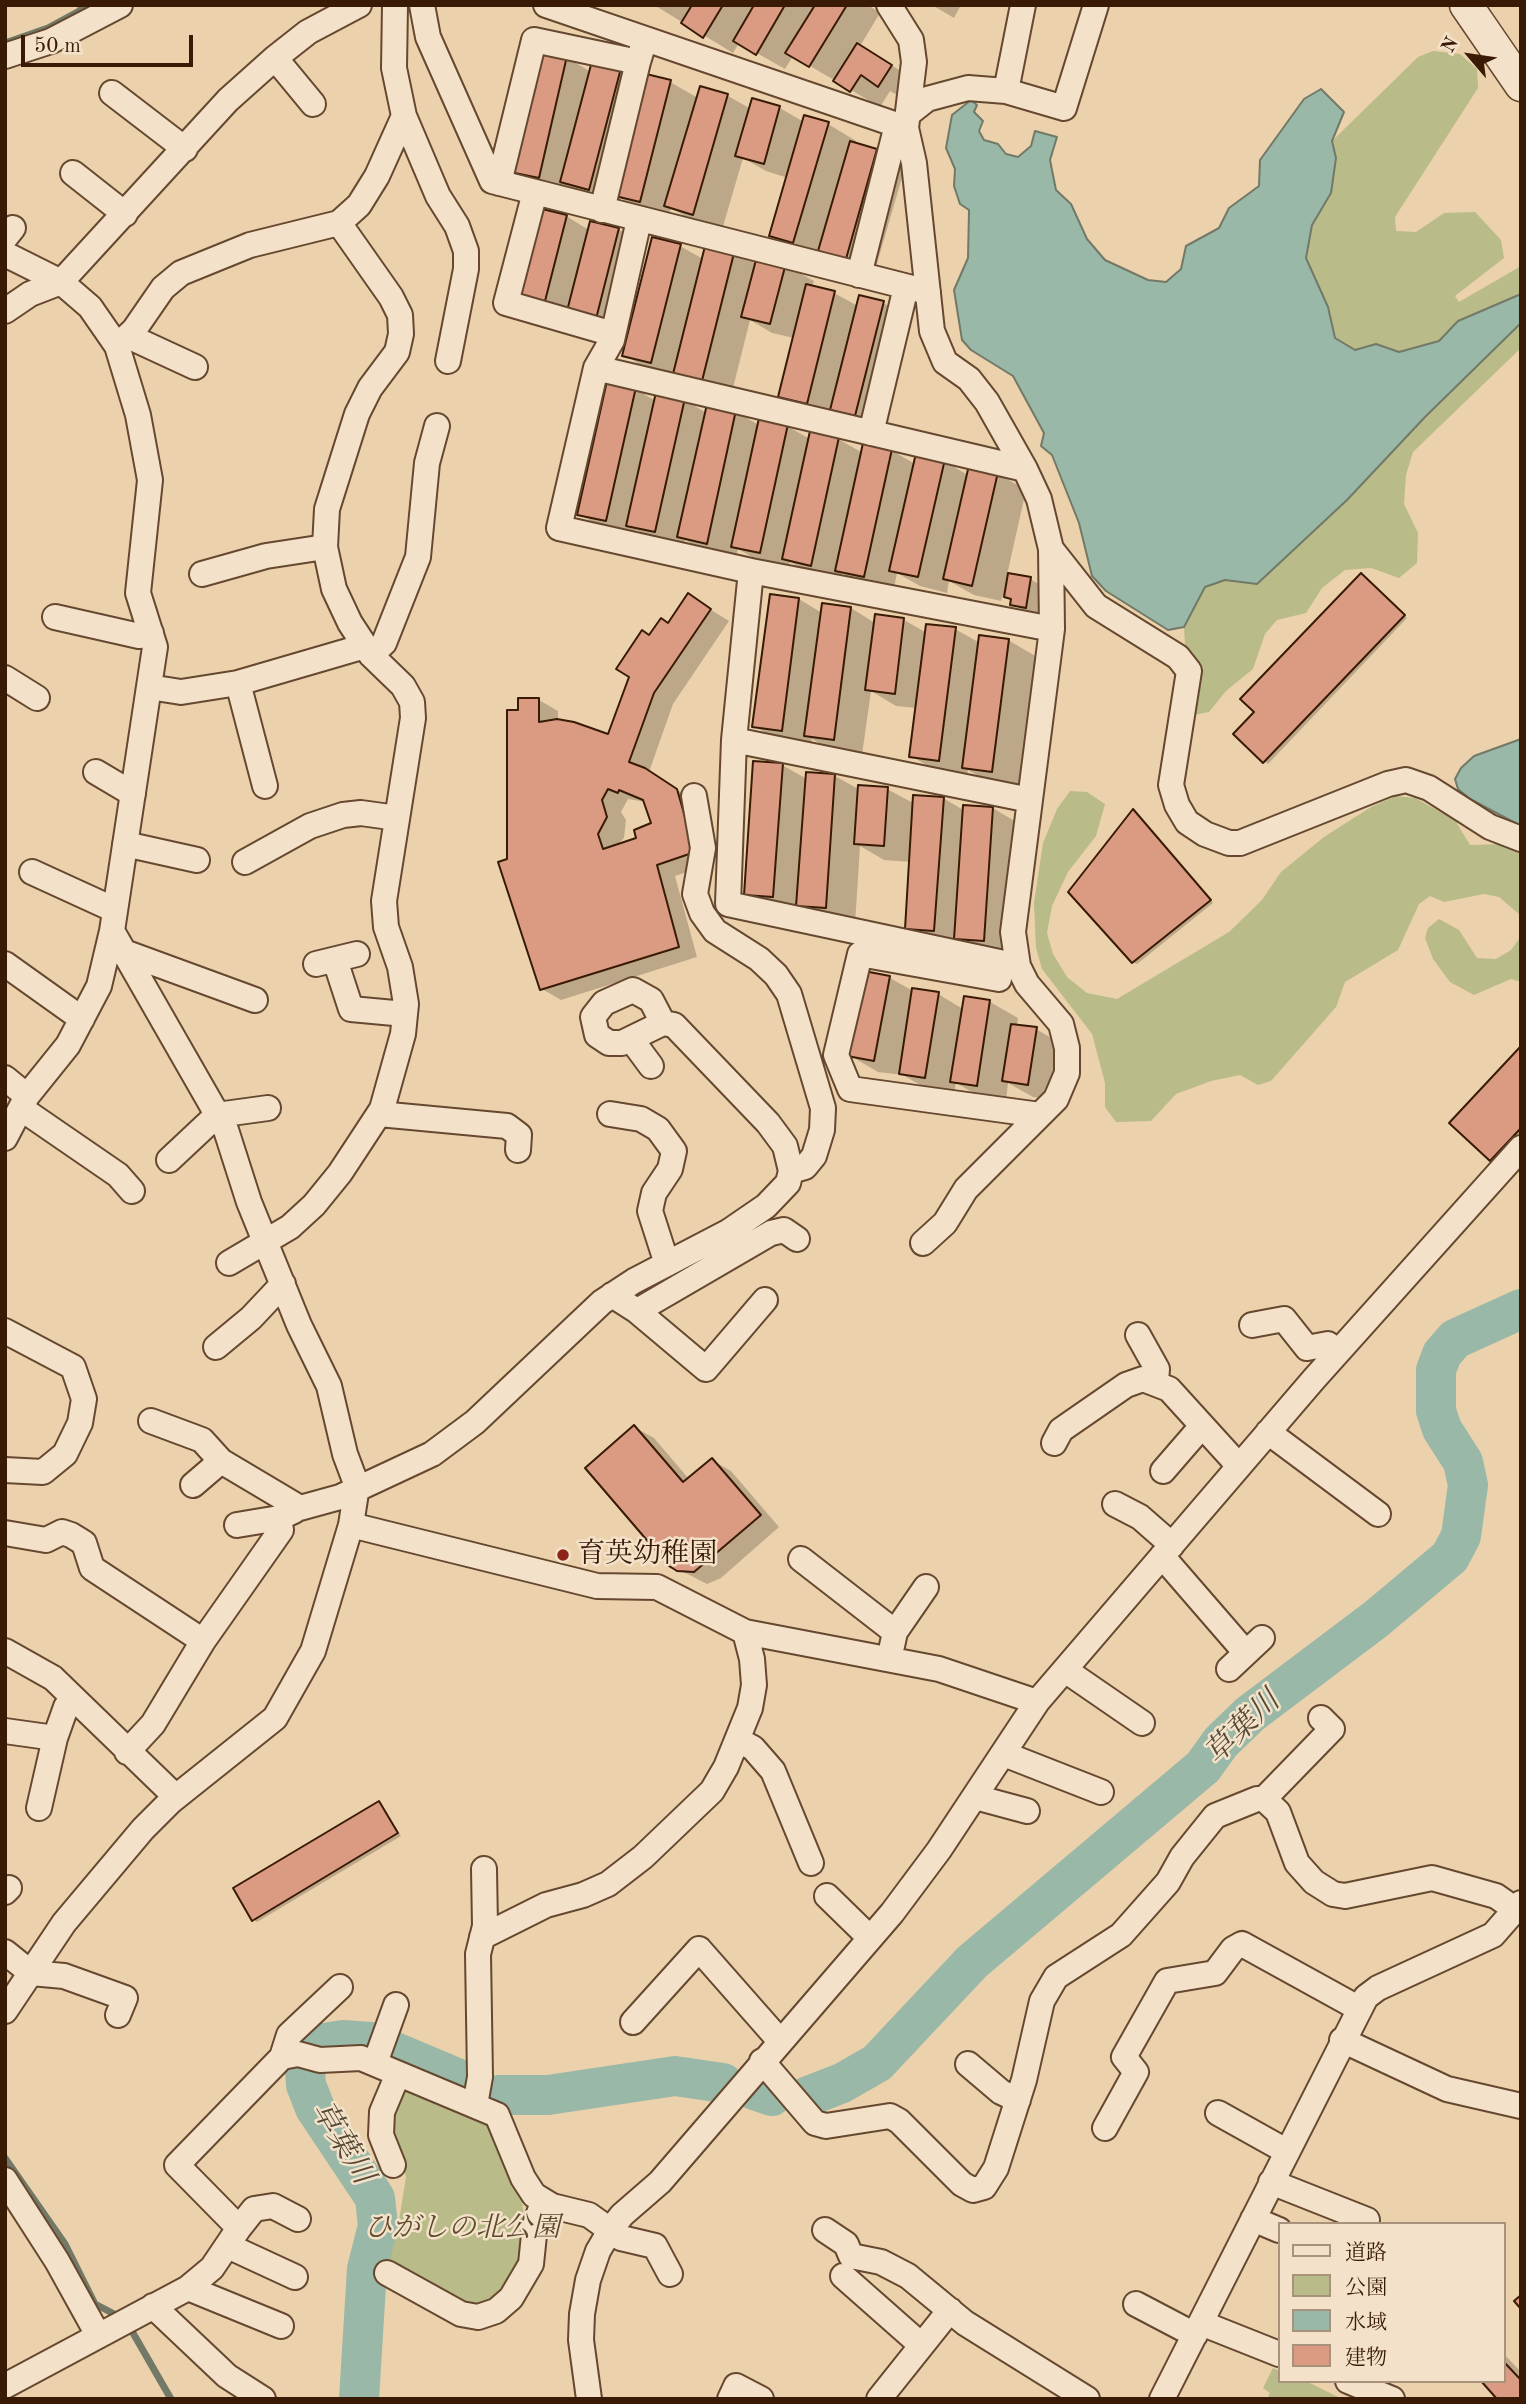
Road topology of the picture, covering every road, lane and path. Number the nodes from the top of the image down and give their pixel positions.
1 (120, 5) edge
2 (359, 5) edge
3 (395, 5) edge
4 (422, 5) edge
5 (545, 5) edge
6 (889, 5) edge
7 (1023, 5) edge
8 (1096, 5) edge
9 (1466, 5) edge
10 (642, 51) junction
11 (5, 56) edge
12 (275, 58) junction
13 (1521, 85) edge
14 (1006, 91) junction
15 (112, 93) dead end
16 (313, 104) dead end
17 (404, 116) junction
18 (904, 122) junction
19 (185, 149) junction
20 (73, 173) dead end
21 (499, 183) junction
22 (534, 192) junction
23 (602, 210) junction
24 (125, 214) junction
25 (639, 220) junction
26 (339, 223) junction
27 (5, 254) edge
28 (859, 275) junction
29 (61, 282) junction
30 (917, 289) junction
31 (5, 311) edge
32 (613, 334) junction
33 (122, 341) junction
34 (448, 361) dead end
35 (195, 367) dead end
36 (596, 368) junction
37 (437, 426) dead end
38 (872, 433) junction
39 (1025, 468) junction
40 (325, 547) junction
41 (1051, 549) junction
42 (751, 572) junction
43 (202, 574) dead end
44 (55, 617) dead end
45 (1052, 629) junction
46 (151, 634) junction
47 (368, 650) junction
48 (5, 678) edge
49 (238, 683) junction
50 (149, 687) junction
51 (37, 698) dead end
52 (734, 740) junction
53 (96, 772) dead end
54 (265, 786) dead end
55 (133, 794) junction
56 (694, 796) dead end
57 (1030, 800) junction
58 (397, 818) junction
59 (1521, 839) edge
60 (125, 844) junction
61 (197, 860) dead end
62 (245, 862) dead end
63 (32, 872) dead end
64 (117, 931) junction
65 (336, 959) dead end
66 (5, 964) edge
67 (1009, 973) junction
68 (255, 1000) dead end
69 (405, 1014) junction
70 (82, 1019) junction
71 (663, 1023) junction
72 (631, 1039) junction
73 (651, 1066) dead end
74 (5, 1078) edge
75 (25, 1103) junction
76 (268, 1108) dead end
77 (379, 1114) junction
78 (610, 1114) dead end
79 (217, 1115) junction
80 (1040, 1115) junction
81 (5, 1138) edge
82 (1521, 1148) edge
83 (518, 1150) dead end
84 (169, 1160) dead end
85 (791, 1171) junction
86 (132, 1191) dead end
87 (797, 1239) dead end
88 (267, 1242) junction
89 (923, 1243) dead end
90 (229, 1263) dead end
91 (667, 1264) junction
92 (283, 1284) junction
93 (612, 1295) junction
94 (765, 1300) dead end
95 (637, 1311) junction
96 (1252, 1325) dead end
97 (5, 1331) edge
98 (1138, 1335) dead end
99 (216, 1347) dead end
100 (1338, 1352) junction
101 (1156, 1381) junction
102 (151, 1421) dead end
103 (1202, 1426) junction
104 (1268, 1432) junction
105 (1054, 1443) dead end
106 (221, 1461) junction
107 (1239, 1466) junction
108 (5, 1470) edge
109 (1163, 1471) dead end
110 (193, 1485) dead end
111 (357, 1486) junction
112 (1115, 1504) dead end
113 (290, 1513) junction
114 (1378, 1514) dead end
115 (237, 1525) dead end
116 (351, 1525) junction
117 (5, 1534) edge
118 (1167, 1551) junction
119 (801, 1559) dead end
120 (926, 1587) dead end
121 (745, 1632) junction
122 (895, 1632) junction
123 (203, 1641) junction
124 (5, 1651) edge
125 (1246, 1653) dead end
126 (889, 1660) junction
127 (1065, 1670) junction
128 (72, 1699) junction
129 (1037, 1702) junction
130 (1321, 1718) dead end
131 (1142, 1723) dead end
132 (5, 1731) edge
133 (55, 1738) junction
134 (738, 1740) junction
135 (127, 1752) junction
136 (1004, 1754) junction
137 (1101, 1791) dead end
138 (176, 1797) junction
139 (975, 1797) junction
140 (1264, 1799) junction
141 (39, 1808) dead end
142 (1027, 1811) dead end
143 (811, 1863) dead end
144 (485, 1869) dead end
145 (827, 1896) dead end
146 (1518, 1907) edge
147 (482, 1937) junction
148 (870, 1938) junction
149 (5, 1952) edge
150 (31, 1973) junction
151 (340, 1987) dead end
152 (396, 2005) dead end
153 (1358, 2008) junction
154 (5, 2011) edge
155 (118, 2015) dead end
156 (633, 2022) dead end
157 (1342, 2040) junction
158 (780, 2041) junction
159 (379, 2052) junction
160 (300, 2057) junction
161 (762, 2061) junction
162 (968, 2064) dead end
163 (398, 2074) junction
164 (1018, 2100) junction
165 (475, 2105) junction
166 (1521, 2106) edge
167 (1218, 2113) dead end
168 (1105, 2128) dead end
169 (1286, 2151) junction
170 (393, 2165) dead end
171 (5, 2180) edge
172 (1271, 2182) junction
173 (543, 2202) junction
174 (298, 2219) dead end
175 (1253, 2219) junction
176 (1367, 2220) dead end
177 (611, 2229) junction
178 (825, 2230) dead end
179 (1278, 2230) edge
180 (233, 2237) junction
181 (387, 2273) dead end
182 (670, 2274) dead end
183 (843, 2276) dead end
184 (295, 2277) dead end
185 (188, 2288) junction
186 (1136, 2304) dead end
187 (153, 2306) junction
188 (950, 2310) junction
189 (281, 2326) dead end
190 (1198, 2329) junction
191 (99, 2335) junction
192 (920, 2344) junction
193 (1278, 2354) edge
194 (8, 2382) edge
195 (1353, 2383) edge
196 (263, 2399) edge
197 (589, 2399) edge
198 (730, 2399) edge
199 (761, 2399) edge
200 (879, 2399) edge
201 (1087, 2399) edge
202 (1162, 2399) edge
203 (1392, 2399) edge

1 - 11 street
2 - 12 street
3 - 17 street
4 - 21 street
5 - 10 street
6 - 18 street
7 - 14 street
8 - 14 street
9 - 13 street
10 - 18 street
10 - 21 street
10 - 23 street
12 - 16 street
12 - 19 street
14 - 18 street
15 - 19 street
17 - 26 street
17 - 34 street
18 - 28 street
18 - 30 street
19 - 24 street
20 - 24 street
21 - 22 street
22 - 23 street
22 - 32 street
23 - 25 street
24 - 29 street
25 - 28 street
25 - 32 street
26 - 33 street
26 - 40 street
27 - 29 street
28 - 30 street
29 - 31 street
29 - 33 street
30 - 38 street
30 - 39 street
32 - 36 street
33 - 35 street
33 - 46 street
36 - 38 street
36 - 42 street
37 - 47 street
38 - 39 street
39 - 41 street
40 - 43 street
40 - 47 street
41 - 45 street
41 - 59 street
42 - 45 street
42 - 52 street
44 - 46 street
45 - 57 street
46 - 50 street
47 - 49 street
47 - 58 street
48 - 51 street
49 - 50 street
49 - 54 street
50 - 55 street
52 - 57 street
52 - 67 street
53 - 55 street
55 - 60 street
56 - 85 street
57 - 67 street
58 - 62 street
58 - 69 street
60 - 61 street
60 - 64 street
63 - 64 street
64 - 68 street
64 - 70 street
64 - 79 street
65 - 69 street
66 - 70 street
67 - 80 street
67 - 80 street
69 - 77 street
70 - 75 street
71 - 72 street
71 - 72 street
71 - 85 street
72 - 73 street
74 - 75 street
75 - 81 street
75 - 86 street
76 - 79 street
77 - 83 street
77 - 88 street
78 - 91 street
79 - 84 street
79 - 88 street
80 - 89 street
82 - 100 street
85 - 91 street
87 - 95 street
88 - 90 street
88 - 92 street
91 - 93 street
92 - 99 street
92 - 111 street
93 - 95 street
93 - 111 street
94 - 95 street
96 - 100 street
97 - 108 street
98 - 101 street
100 - 104 street
101 - 103 street
101 - 105 street
102 - 106 street
103 - 107 street
103 - 109 street
104 - 107 street
104 - 114 street
106 - 110 street
106 - 113 street
107 - 118 street
111 - 113 street
111 - 116 street
112 - 118 street
113 - 115 street
113 - 123 street
116 - 121 street
116 - 138 street
117 - 123 street
118 - 125 street
118 - 127 street
119 - 122 street
120 - 122 street
121 - 126 street
121 - 134 street
122 - 126 street
123 - 135 street
124 - 128 street
126 - 129 street
127 - 129 street
127 - 131 street
128 - 133 street
128 - 135 street
129 - 136 street
130 - 140 street
132 - 133 street
133 - 141 street
134 - 143 street
134 - 147 street
135 - 138 street
136 - 137 street
136 - 139 street
138 - 150 street
139 - 142 street
139 - 148 street
140 - 146 street
140 - 164 street
144 - 147 street
145 - 148 street
146 - 153 street
147 - 165 street
148 - 158 street
149 - 150 street
150 - 154 street
150 - 155 street
151 - 160 street
152 - 159 street
153 - 157 street
153 - 168 street
156 - 158 street
157 - 166 street
157 - 169 street
158 - 161 street
159 - 160 street
159 - 163 street
160 - 180 street
161 - 164 street
161 - 177 street
162 - 164 street
163 - 165 street
163 - 170 street
165 - 173 street
167 - 169 street
169 - 172 street
171 - 191 street
172 - 175 street
172 - 176 street
173 - 177 street
173 - 181 street
174 - 180 street
175 - 179 street
175 - 190 street
177 - 182 street
177 - 197 street
178 - 188 street
180 - 184 street
180 - 185 street
183 - 192 street
185 - 187 street
185 - 189 street
186 - 190 street
187 - 191 street
187 - 196 street
188 - 192 street
188 - 201 street
190 - 193 street
190 - 202 street
191 - 194 street
192 - 200 street
195 - 203 street
198 - 199 street

